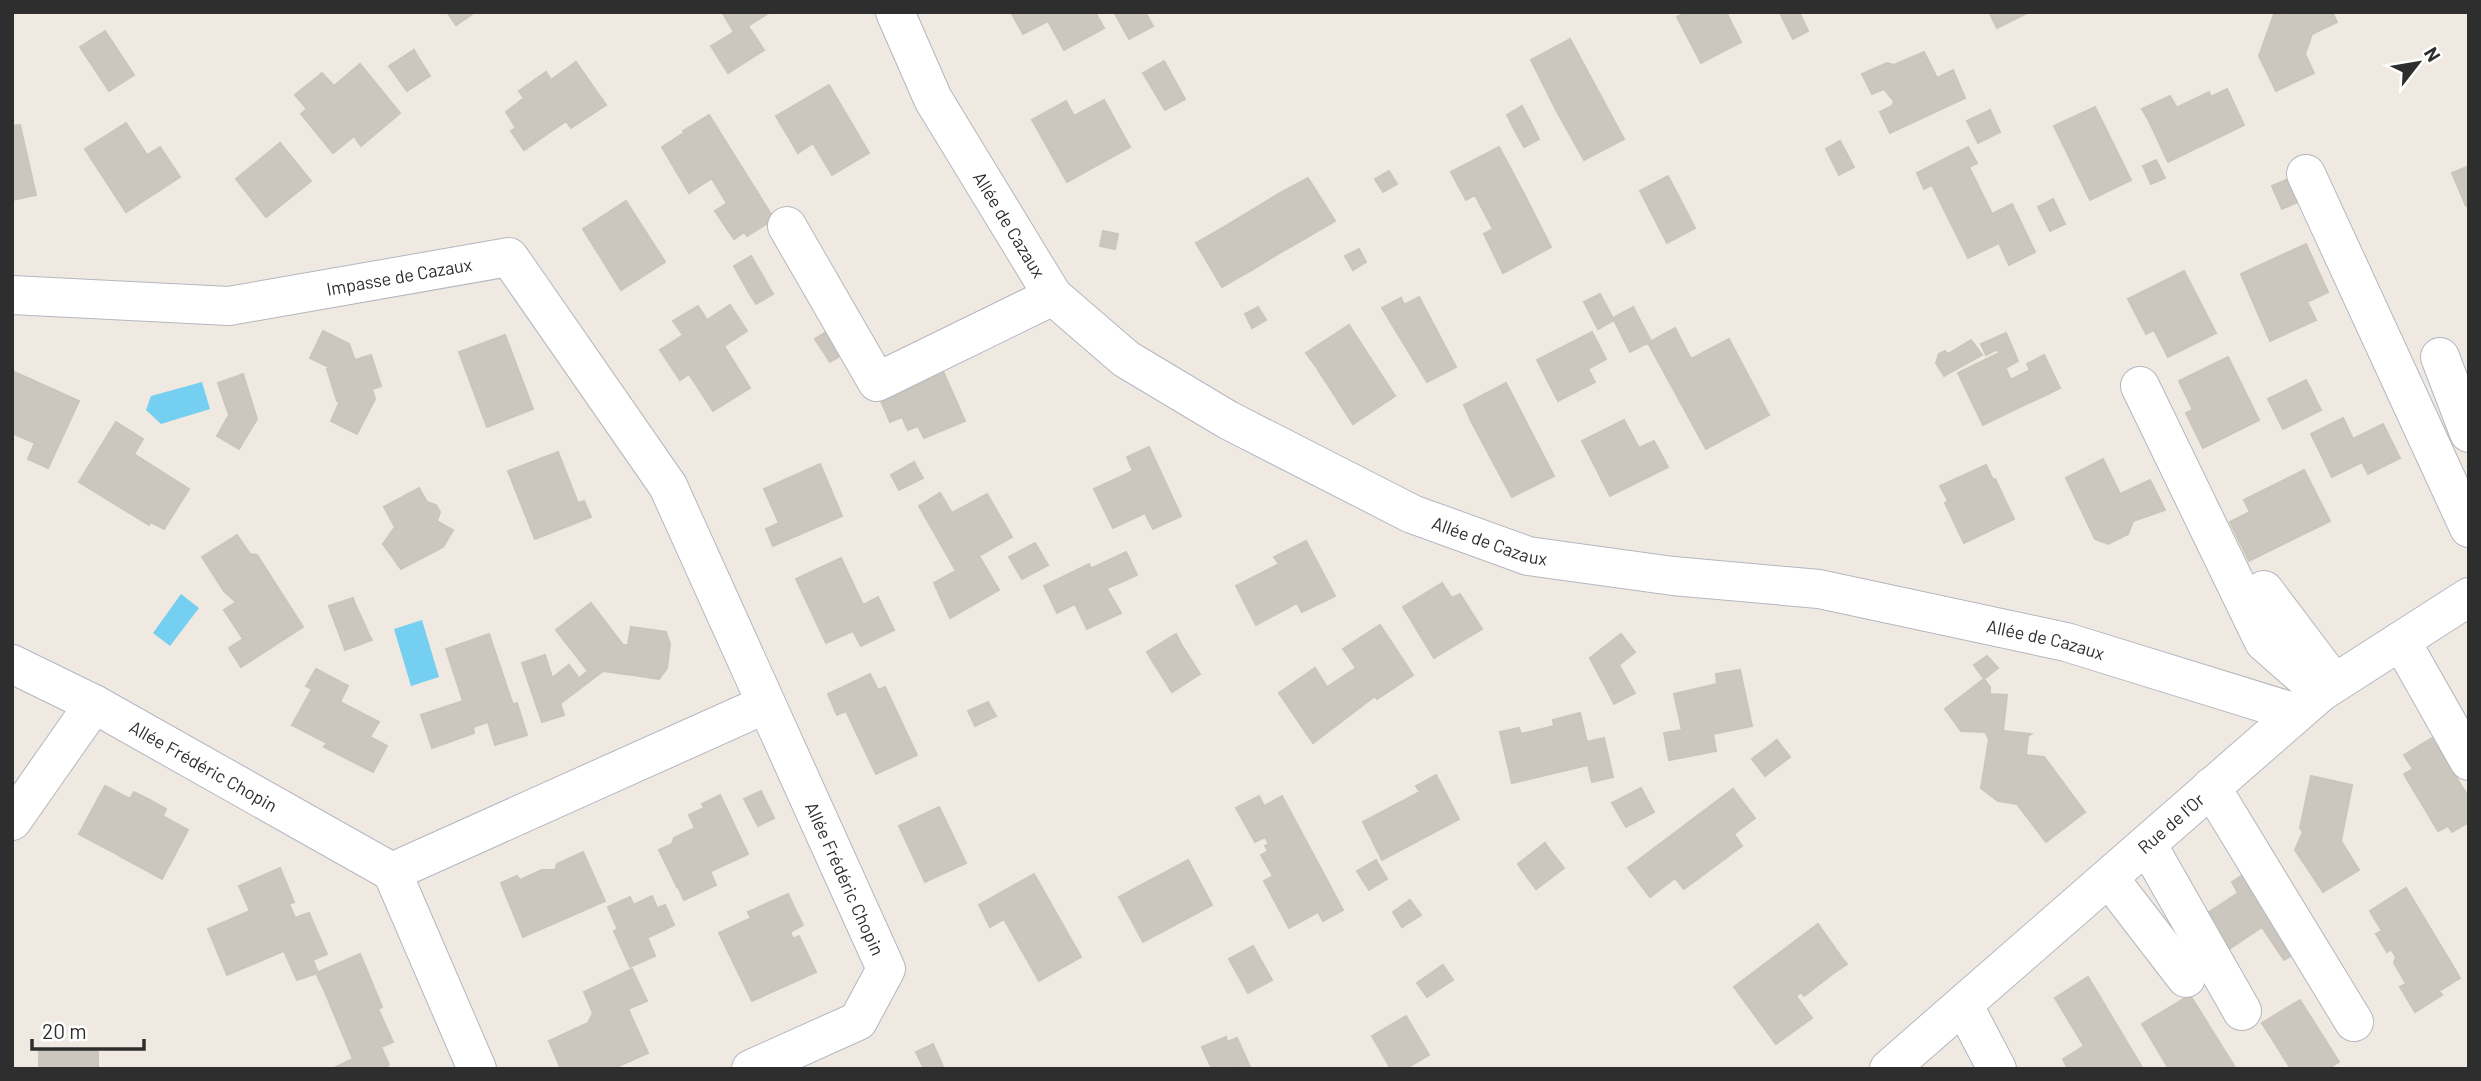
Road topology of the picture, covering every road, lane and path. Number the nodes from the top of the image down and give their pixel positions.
1 (895, 12) edge
2 (2306, 174) dead end
3 (787, 226) dead end
4 (12, 295) edge
5 (1053, 296) junction
6 (2440, 357) dead end
7 (2140, 386) dead end
8 (2469, 433) edge
9 (668, 486) joint
10 (2469, 528) edge
11 (2264, 590) dead end
12 (2469, 597) edge
13 (2401, 641) junction
14 (12, 664) edge
15 (2317, 696) junction
16 (94, 704) junction
17 (766, 704) junction
18 (2469, 761) edge
19 (2211, 787) junction
20 (12, 821) edge
21 (2147, 844) junction
22 (392, 872) junction
23 (2109, 878) junction
24 (2186, 978) dead end
25 (1964, 1006) junction
26 (2242, 1011) dead end
27 (2354, 1022) dead end
28 (477, 1069) edge
29 (751, 1069) edge
30 (1889, 1069) edge
31 (1997, 1069) edge

1 - 5 street, Allée de Cazaux
2 - 10 street
3 - 5 street
4 - 9 street, Impasse de Cazaux
5 - 15 street, Allée de Cazaux
6 - 8 street
7 - 15 street
9 - 17 street, Allée Frédéric Chopin
11 - 15 street
12 - 13 street, Rue de l'Or
13 - 15 street, Rue de l'Or
13 - 18 street
14 - 16 street, Allée Frédéric Chopin
15 - 19 street, Rue de l'Or
16 - 20 street
16 - 22 street, Allée Frédéric Chopin
17 - 22 street
17 - 29 street, Allée Frédéric Chopin
19 - 21 street, Rue de l'Or
19 - 27 street
21 - 23 street, Rue de l'Or
21 - 26 street
22 - 28 street
23 - 24 street
23 - 25 street, Rue de l'Or
25 - 30 street, Rue de l'Or
25 - 31 street

